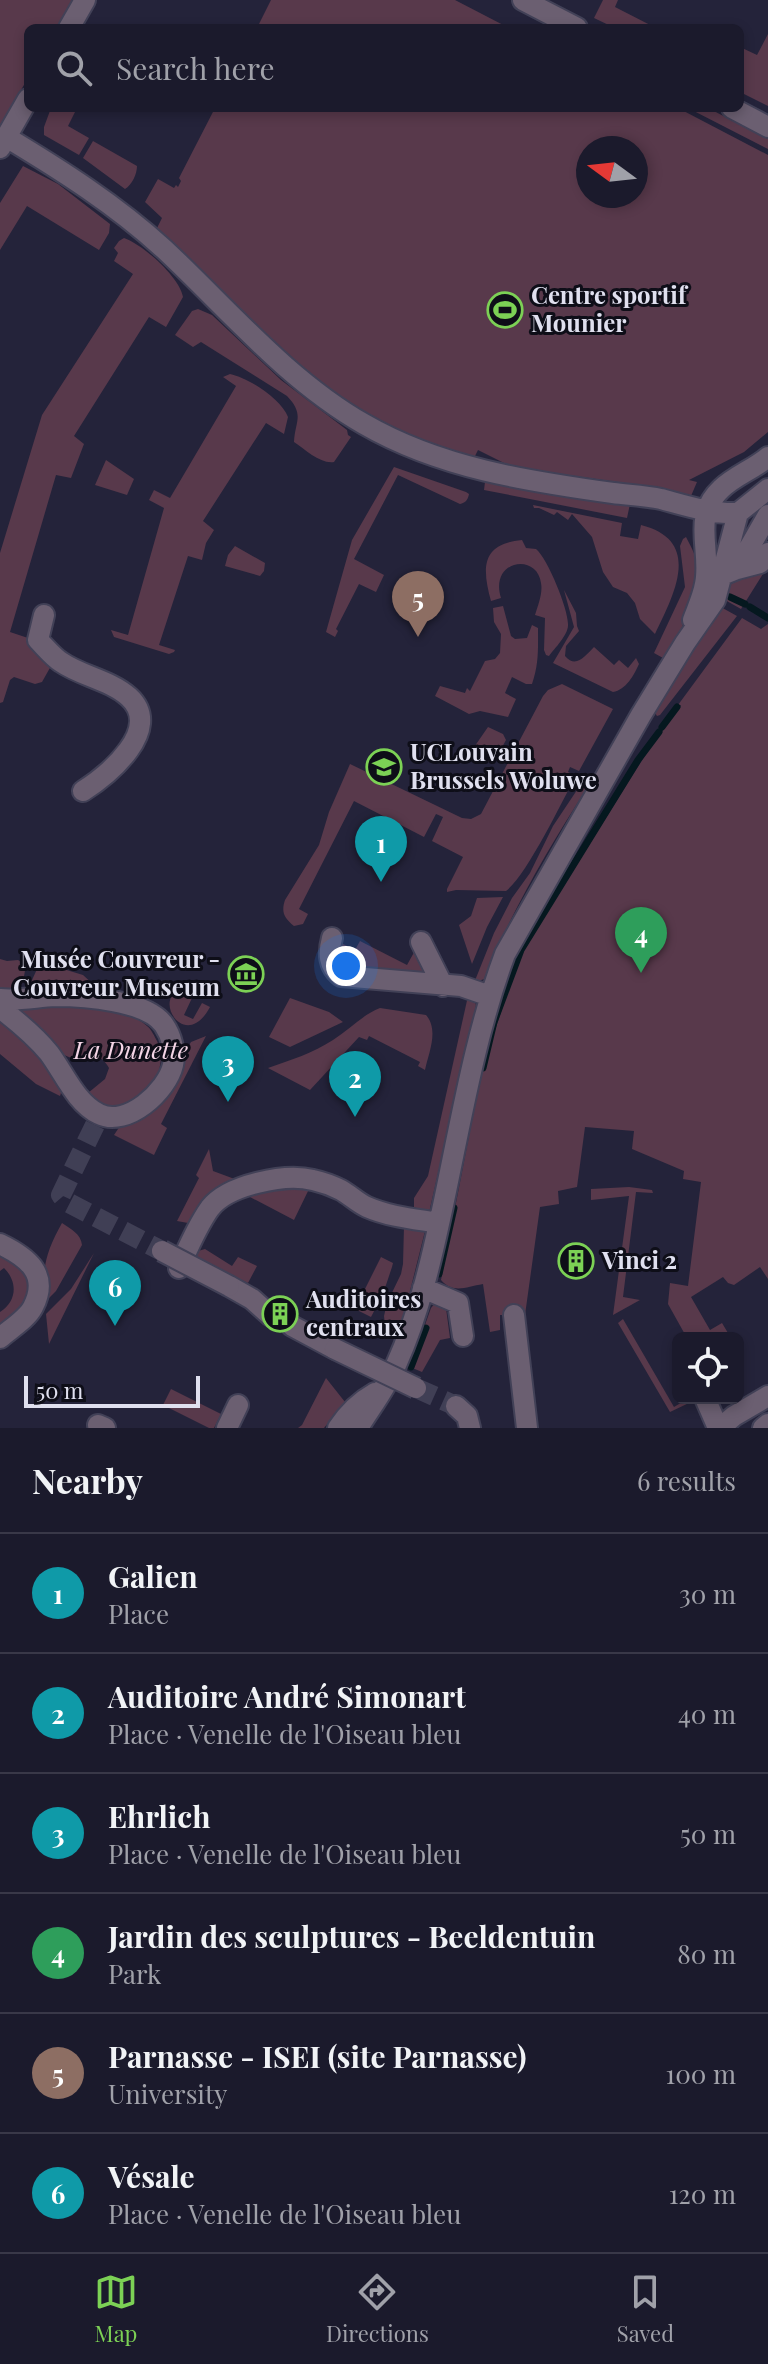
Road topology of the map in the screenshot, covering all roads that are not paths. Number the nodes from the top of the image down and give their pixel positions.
1 (85, 0) edge
2 (532, 2) edge
3 (71, 24) edge
4 (570, 24) edge
5 (24, 106) edge
6 (740, 112) edge
7 (768, 127) edge
8 (3, 142) edge
9 (768, 457) edge
10 (768, 489) edge
11 (707, 511) junction
12 (738, 513) junction
13 (768, 515) edge
14 (768, 553) edge
15 (730, 572) junction
16 (44, 615) dead end
17 (685, 643) junction
18 (83, 791) dead end
19 (332, 938) dead end
20 (421, 942) dead end
21 (443, 986) junction
22 (490, 996) junction
23 (0, 999) edge
24 (0, 1008) edge
25 (439, 1223) junction
26 (0, 1244) edge
27 (162, 1251) tunnel mouth
28 (179, 1268) dead end
29 (423, 1288) junction
30 (514, 1315) dead end
31 (271, 1316) dead end
32 (292, 1326) dead end
33 (463, 1336) dead end
34 (0, 1338) edge
35 (385, 1385) junction
36 (416, 1388) tunnel mouth
37 (768, 1396) edge
38 (708, 1404) edge
39 (238, 1405) dead end
40 (456, 1406) tunnel mouth
41 (524, 1423) edge
42 (768, 1424) edge
43 (474, 1426) edge
44 (227, 1428) edge
45 (338, 1428) edge
46 (358, 1428) edge
47 (721, 1428) edge
48 (763, 1428) edge

1 - 3 street
2 - 4 street
5 - 8 street
6 - 7 street
8 - 11 street
9 - 11 street
10 - 12 street
11 - 12 street
11 - 17 street
12 - 15 street
13 - 15 street
14 - 15 street
15 - 17 street
16 - 18 street
17 - 22 street
19 - 21 street
20 - 21 street
21 - 22 street
22 - 25 street
23 - 24 street
25 - 28 street
25 - 29 street
26 - 34 street
27 - 31 street, bridge
29 - 33 street
29 - 35 street
30 - 41 street
32 - 36 street, bridge
35 - 45 street
35 - 46 street
37 - 47 street
38 - 47 street
39 - 44 street
40 - 43 street
42 - 48 street

